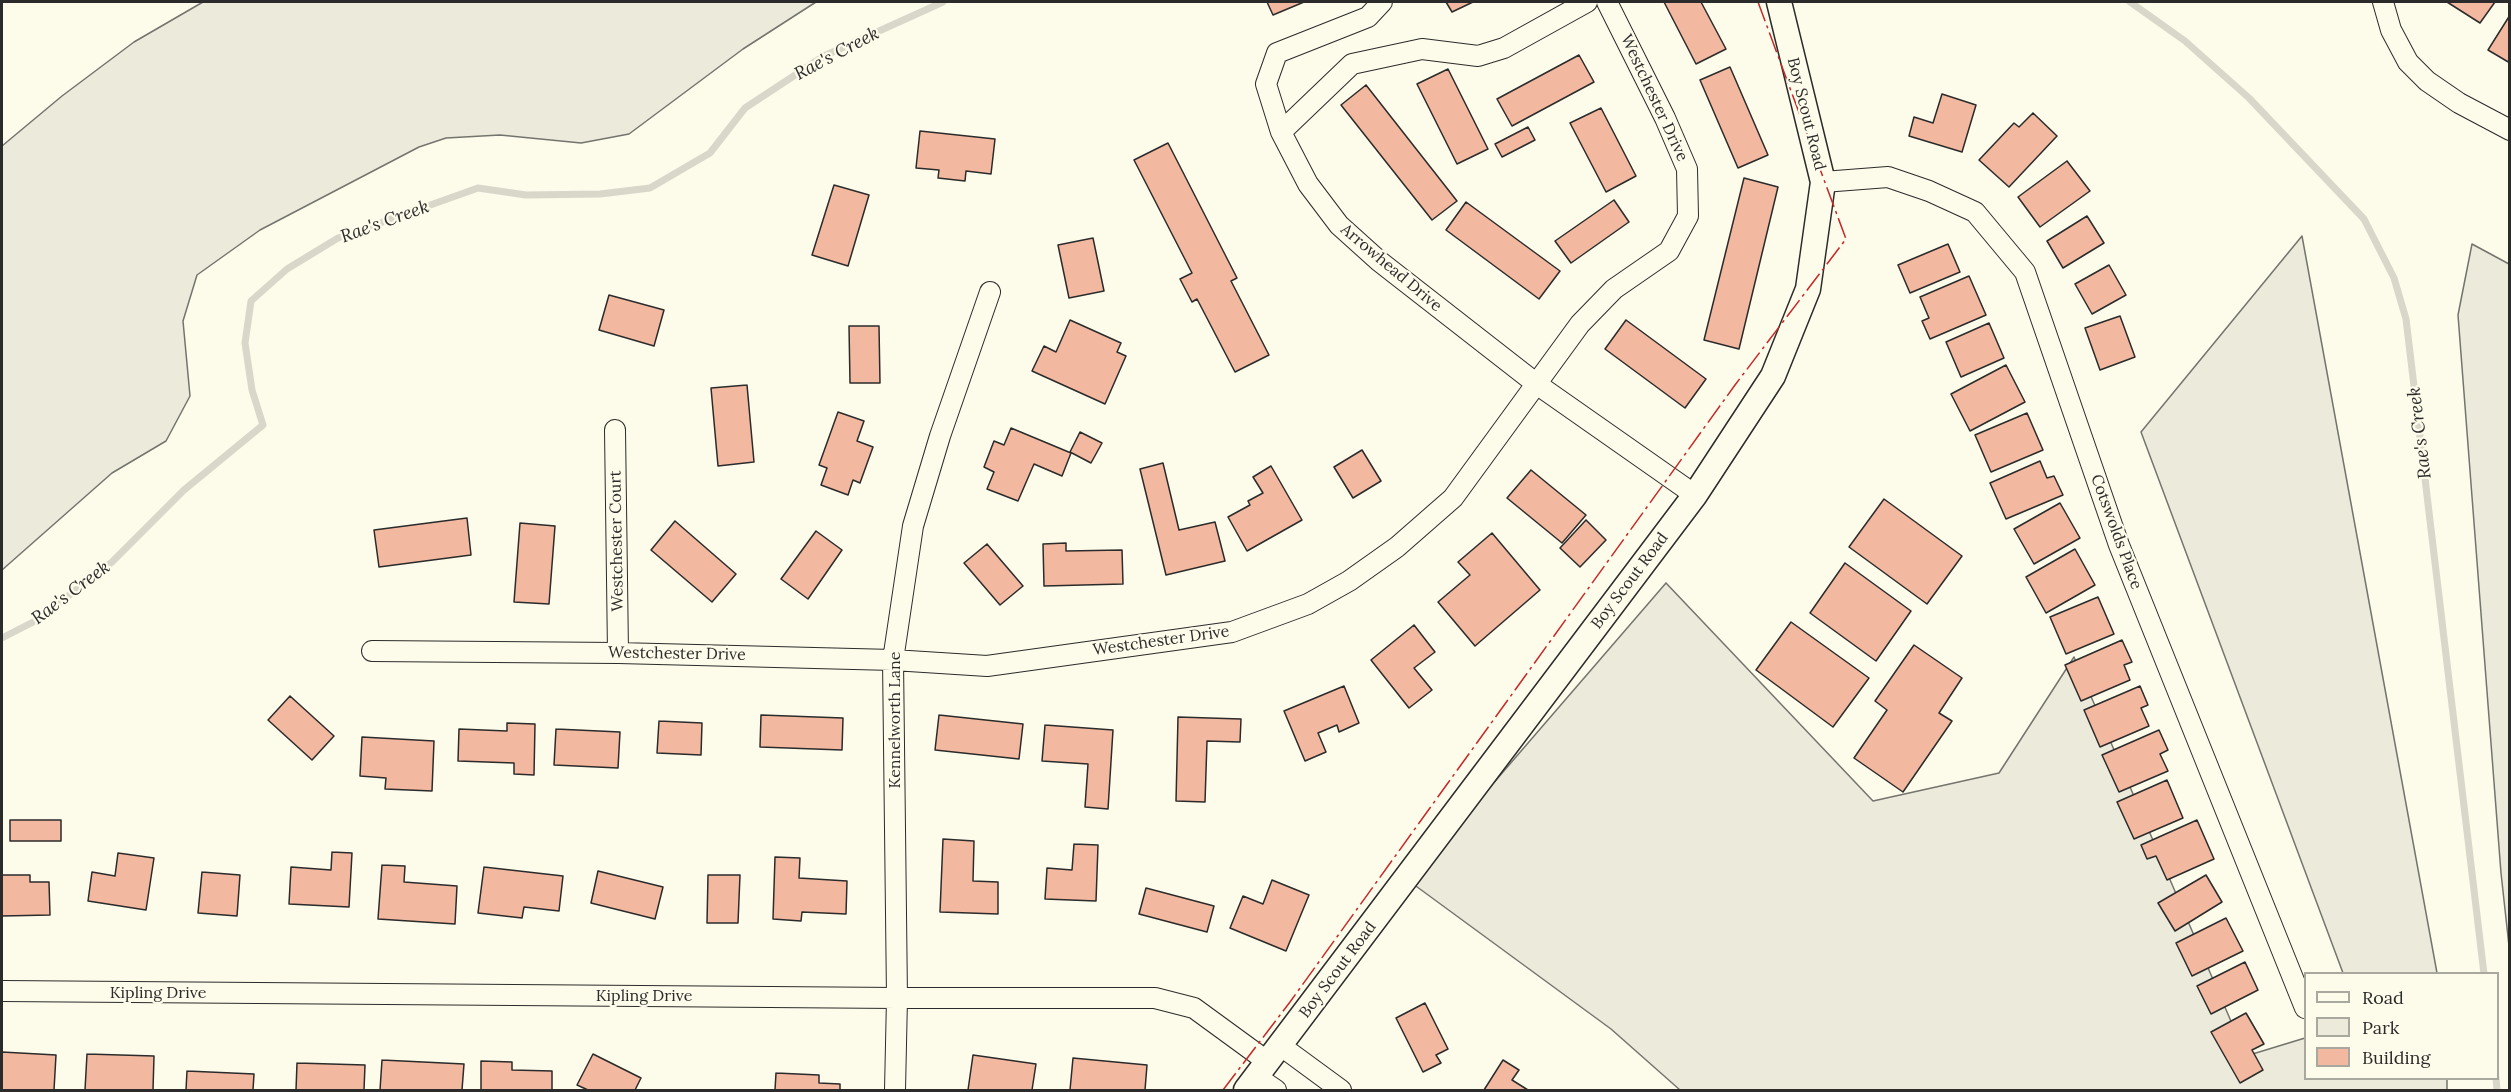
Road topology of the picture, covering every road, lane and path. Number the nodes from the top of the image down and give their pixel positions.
1 (1382, 2) edge
2 (1587, 2) edge
3 (1607, 2) edge
4 (1779, 2) edge
5 (2382, 2) edge
6 (2510, 130) edge
7 (1281, 132) junction
8 (1823, 182) junction
9 (990, 292) dead end
10 (1538, 385) junction
11 (615, 430) dead end
12 (1695, 495) junction
13 (372, 651) dead end
14 (618, 653) junction
15 (893, 660) junction
16 (2, 991) edge
17 (897, 998) junction
18 (2304, 1006) edge
19 (1263, 1069) edge
20 (895, 1090) edge
21 (1276, 1090) edge
22 (1341, 1090) edge

1 - 7 street, Arrowhead Drive
2 - 7 street
3 - 10 street, Westchester Drive
4 - 8 street, Boy Scout Road
5 - 6 street
7 - 10 street, Arrowhead Drive
8 - 12 street, Boy Scout Road
8 - 18 street, Cotswolds Place
9 - 15 street, Kennelworth Lane
10 - 12 street, Arrowhead Drive
10 - 15 street, Westchester Drive
11 - 14 street, Westchester Court
12 - 19 street, Boy Scout Road
13 - 14 street, Westchester Drive
14 - 15 street, Westchester Drive
15 - 17 street, Kennelworth Lane
16 - 17 street, Kipling Drive
17 - 19 street, Kipling Drive
17 - 20 street, Kennelworth Lane
19 - 21 street, Kipling Drive
19 - 22 street, Kipling Drive

